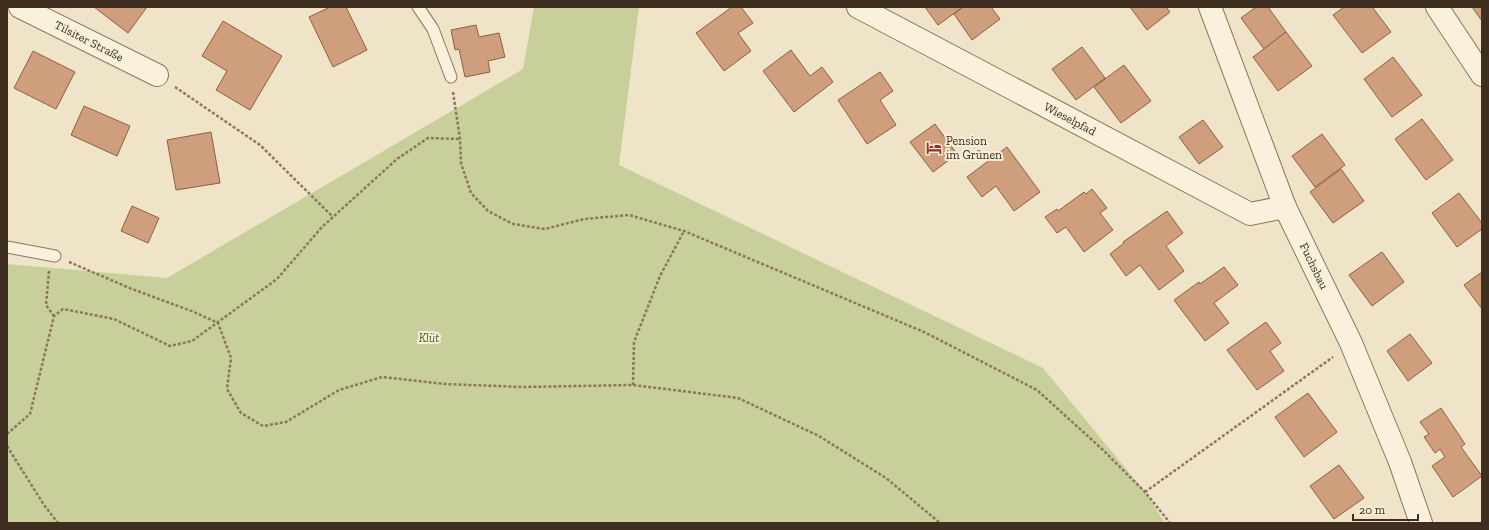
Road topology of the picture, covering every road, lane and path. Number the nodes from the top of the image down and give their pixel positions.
1 (20, 7) edge
2 (418, 7) edge
3 (858, 7) edge
4 (1210, 7) edge
5 (1437, 7) edge
6 (1482, 75) edge
7 (157, 76) joint
8 (451, 77) joint
9 (460, 139) junction
10 (1285, 207) junction
11 (333, 217) junction
12 (684, 231) junction
13 (7, 248) edge
14 (55, 256) junction
15 (54, 316) junction
16 (218, 323) junction
17 (1351, 343) junction
18 (633, 385) junction
19 (7, 434) edge
20 (7, 446) edge
21 (1145, 492) junction
22 (58, 523) edge
23 (940, 523) edge
24 (1170, 523) edge
25 (1421, 523) edge

1 - 7 street, Tilsiter Straße
2 - 8 lane
3 - 10 street, Wieselpfad
4 - 10 street, Fuchsbau
5 - 6 street
7 - 11 path
8 - 9 path
9 - 11 path
9 - 12 path
10 - 17 street, Fuchsbau
11 - 16 path
12 - 18 path
12 - 21 path
13 - 14 lane
14 - 15 path
14 - 16 path
15 - 16 path
15 - 19 path
16 - 18 path
17 - 21 path
17 - 25 street, Fuchsbau
18 - 23 path
20 - 22 path
21 - 24 path

